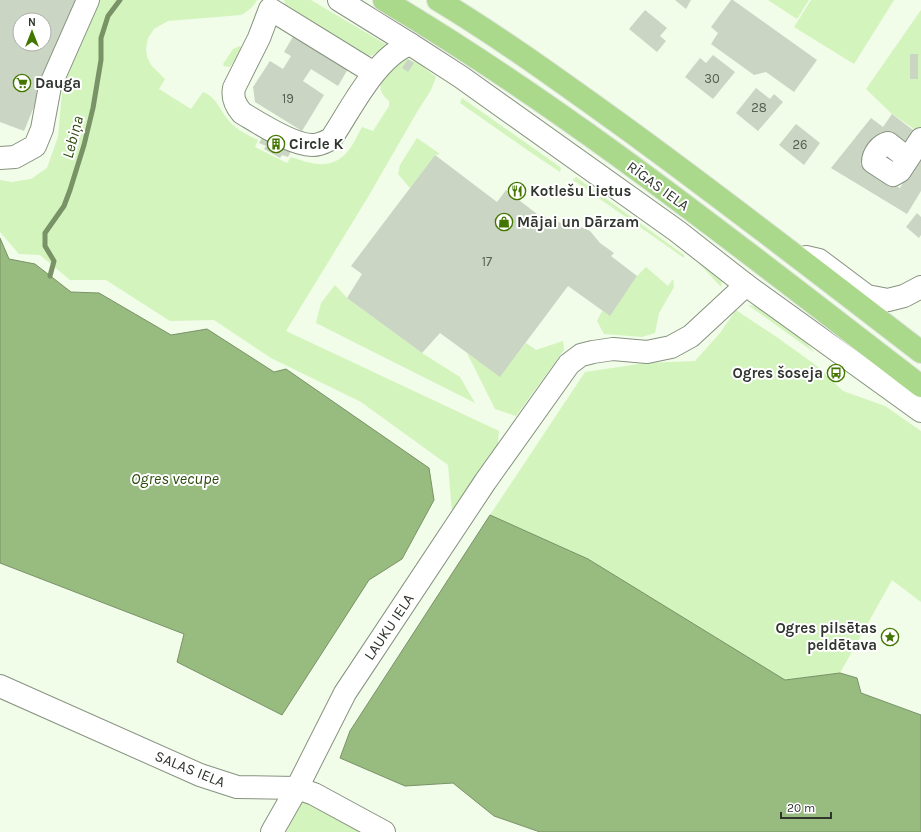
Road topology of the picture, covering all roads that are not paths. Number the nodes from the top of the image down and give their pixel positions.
1 (88, 0) edge
2 (339, 0) edge
3 (384, 0) edge
4 (438, 0) edge
5 (271, 5) edge
6 (410, 44) junction
7 (374, 73) junction
8 (921, 139) edge
9 (0, 158) edge
10 (907, 158) dead end
11 (794, 254) junction
12 (746, 285) junction
13 (921, 287) edge
14 (921, 352) edge
15 (921, 386) edge
16 (921, 411) edge
17 (0, 686) edge
18 (296, 788) junction
19 (272, 832) edge
20 (384, 832) edge

1 - 9 street
2 - 6 street
3 - 15 highway, RĪGAS IELA
4 - 11 highway, RĪGAS IELA
5 - 7 street
5 - 7 street
6 - 7 street
6 - 12 street
8 - 10 street
11 - 13 street
11 - 14 highway, RĪGAS IELA
12 - 16 street
12 - 18 street, LAUKU IELA
17 - 18 street, SALAS IELA
18 - 19 street, LAUKU IELA
18 - 20 street, SALAS IELA

